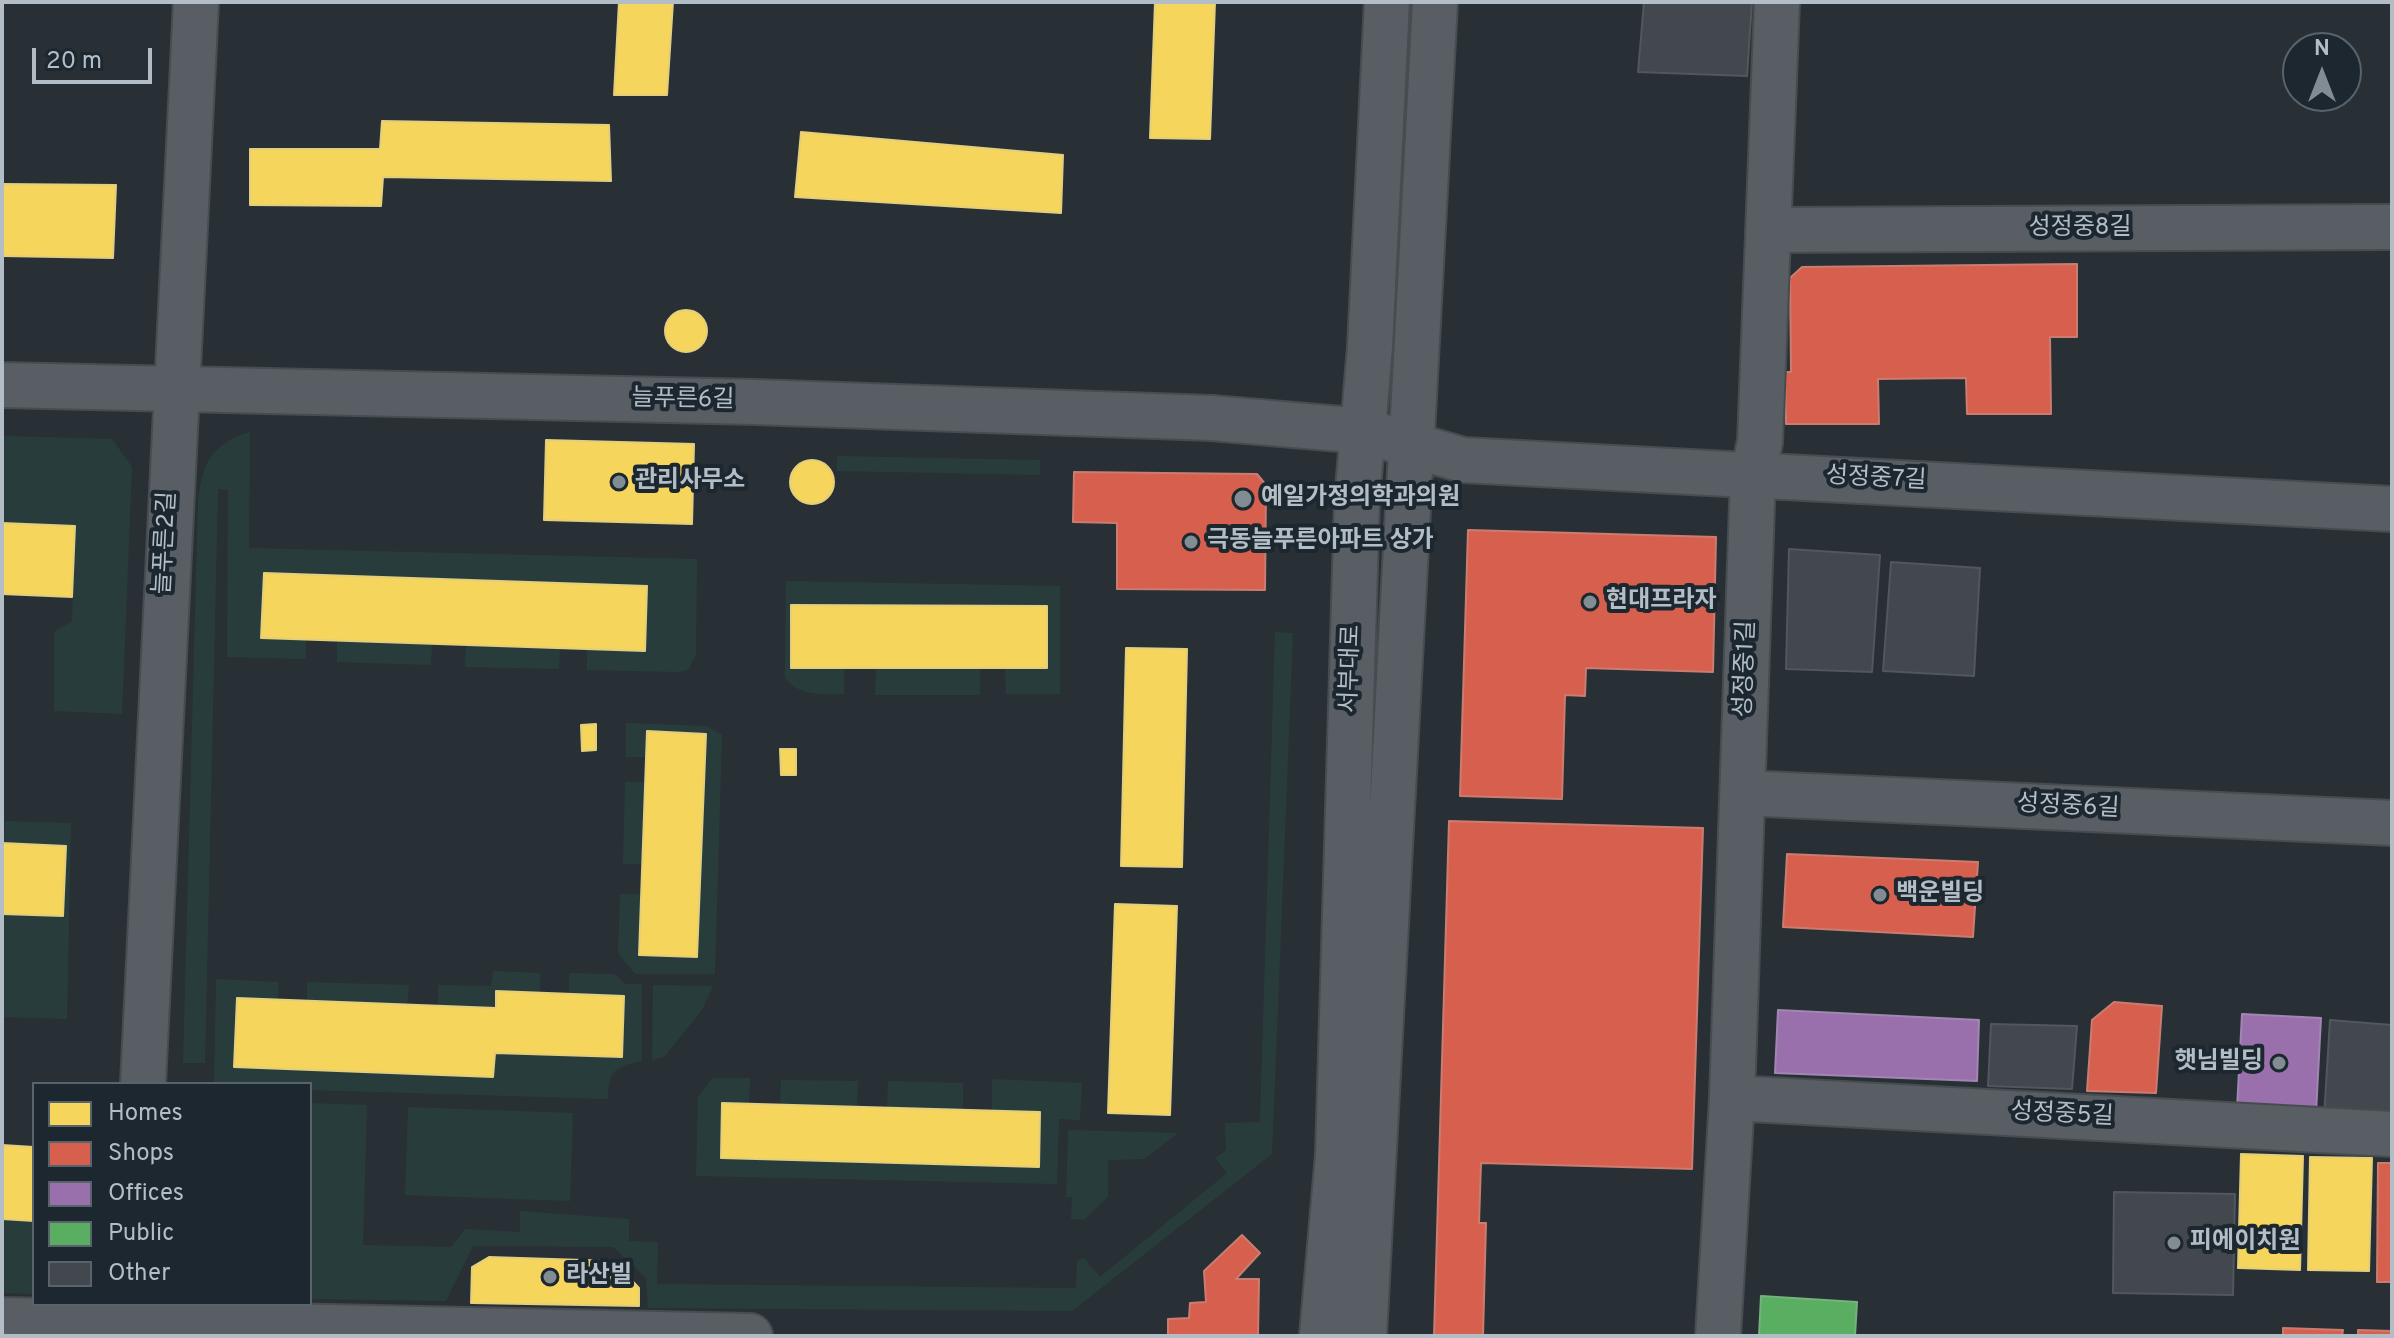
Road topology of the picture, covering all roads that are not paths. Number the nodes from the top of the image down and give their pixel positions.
1 (196, 2) edge
2 (1387, 2) edge
3 (1435, 2) edge
4 (1777, 2) edge
5 (2392, 227) edge
6 (1768, 230) junction
7 (2, 385) edge
8 (177, 388) junction
9 (1364, 431) junction
10 (1410, 444) junction
11 (1753, 474) junction
12 (2392, 509) edge
13 (1743, 793) junction
14 (2392, 823) edge
15 (143, 1082) edge
16 (1732, 1098) junction
17 (2392, 1134) edge
18 (2, 1320) edge
19 (132, 1321) edge
20 (750, 1336) edge
21 (1322, 1336) edge
22 (1364, 1336) edge
23 (1718, 1336) edge

1 - 8 street, 늘푸른2길
2 - 9 street, 서부대로
3 - 10 street, 서부대로
4 - 6 street, 성정중1길
5 - 6 street, 성정중8길
6 - 11 street, 성정중1길
7 - 8 street, 늘푸른6길
8 - 9 street, 늘푸른6길
8 - 15 street, 늘푸른2길
9 - 10 street, 성정중7길
9 - 21 street, 서부대로
10 - 11 street, 성정중7길
10 - 22 street, 서부대로
11 - 12 street, 성정중7길
11 - 13 street, 성정중1길
13 - 14 street, 성정중6길
13 - 16 street, 성정중1길
16 - 17 street, 성정중5길
16 - 23 street, 성정중1길
18 - 19 street
19 - 20 street

